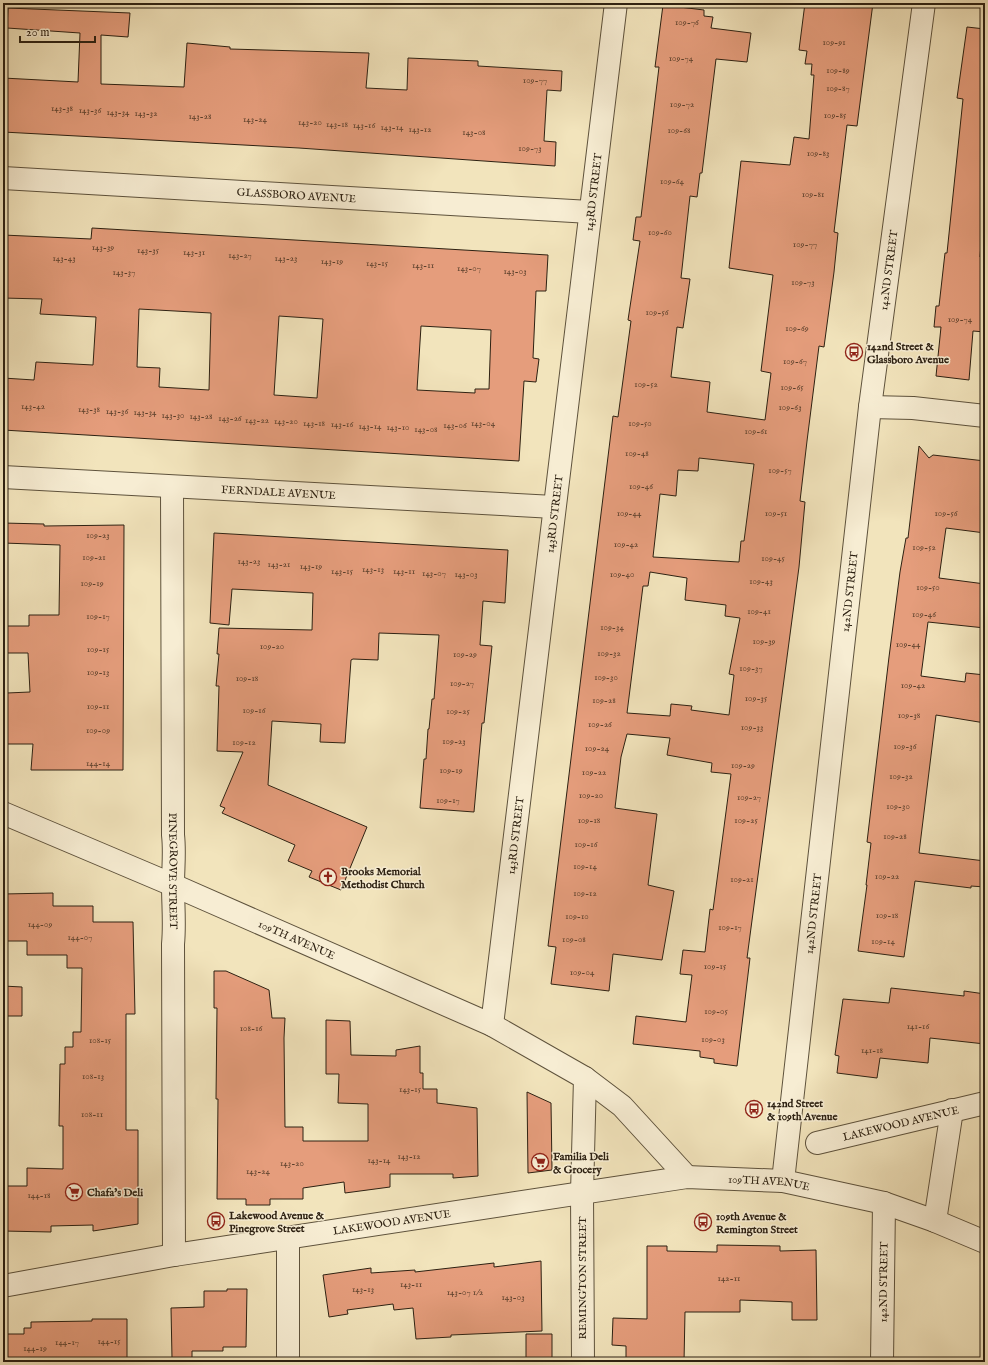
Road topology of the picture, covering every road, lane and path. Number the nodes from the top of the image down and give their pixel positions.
1 (616, 3) edge
2 (924, 3) edge
3 (3, 178) edge
4 (590, 212) junction
5 (870, 407) junction
6 (985, 416) edge
7 (3, 477) edge
8 (172, 487) junction
9 (554, 508) junction
10 (3, 813) edge
11 (173, 885) junction
12 (492, 1025) junction
13 (585, 1078) junction
14 (985, 1103) edge
15 (952, 1110) junction
16 (817, 1143) dead end
17 (687, 1177) junction
18 (783, 1181) junction
19 (582, 1193) junction
20 (884, 1203) junction
21 (935, 1221) junction
22 (288, 1238) junction
23 (985, 1242) edge
24 (174, 1255) junction
25 (3, 1286) edge
26 (288, 1362) edge
27 (583, 1362) edge
28 (882, 1362) edge

1 - 4 street, 143RD STREET
2 - 5 street, 142ND STREET
3 - 4 street, GLASSBORO AVENUE
4 - 9 street, 143RD STREET
5 - 6 street
5 - 18 street, 142ND STREET
7 - 8 street, FERNDALE AVENUE
8 - 9 street, FERNDALE AVENUE
8 - 11 street, PINEGROVE STREET
9 - 12 street, 143RD STREET
10 - 11 street, 109TH AVENUE
11 - 12 street, 109TH AVENUE
11 - 24 street, PINEGROVE STREET
12 - 13 street, 109TH AVENUE
13 - 17 street, 109TH AVENUE
13 - 19 street
14 - 15 street, LAKEWOOD AVENUE
15 - 16 street, LAKEWOOD AVENUE
15 - 21 street
17 - 18 street, 109TH AVENUE
17 - 19 street, LAKEWOOD AVENUE
18 - 20 street, 109TH AVENUE
19 - 22 street, LAKEWOOD AVENUE
19 - 27 street, REMINGTON STREET
20 - 21 street, 109TH AVENUE
20 - 28 street, 142ND STREET
21 - 23 street, 109TH AVENUE
22 - 24 street, LAKEWOOD AVENUE
22 - 26 street
24 - 25 street, LAKEWOOD AVENUE

